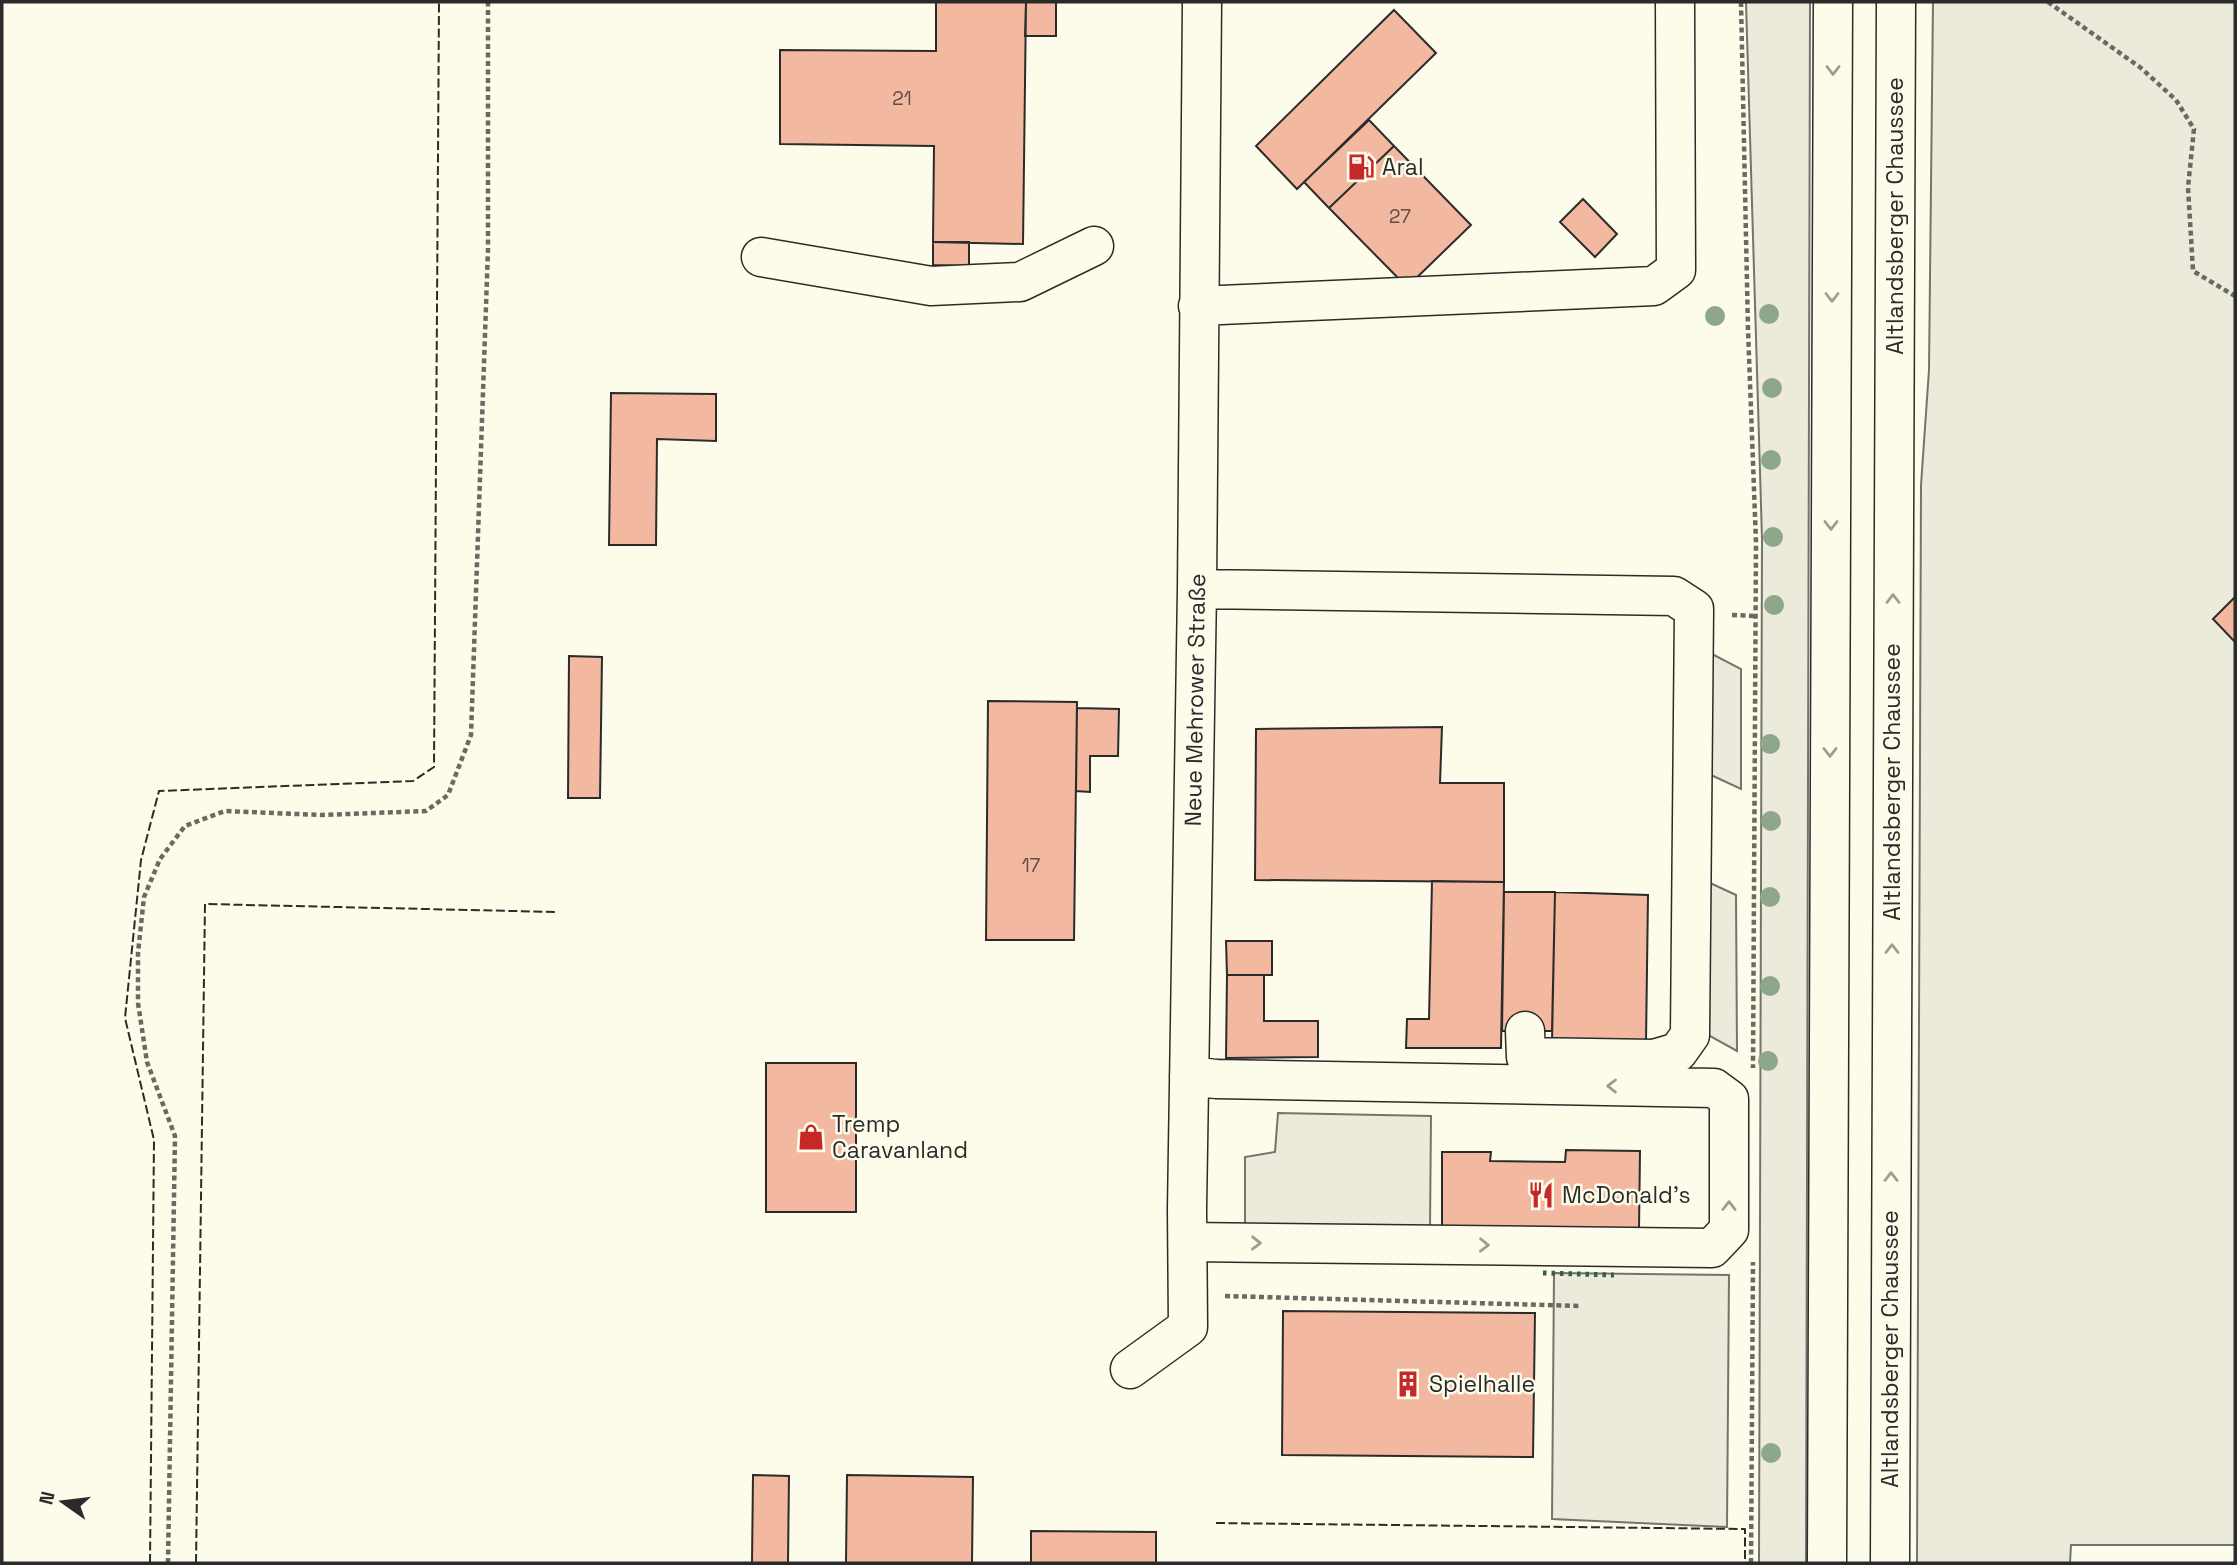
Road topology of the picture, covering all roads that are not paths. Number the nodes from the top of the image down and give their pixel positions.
1 (1202, 2) edge
2 (1675, 2) edge
3 (1833, 2) edge
4 (1896, 2) edge
5 (1094, 246) dead end
6 (761, 257) dead end
7 (1198, 306) junction
8 (1197, 589) junction
9 (1525, 1031) dead end
10 (1189, 1076) junction
11 (1188, 1242) junction
12 (1130, 1369) dead end
13 (1827, 1563) edge
14 (1890, 1563) edge

1 - 7 main road, Neue Mehrower Straße
2 - 7 main road
3 -> 13 main road
14 -> 4 main road, Altlandsberger Chaussee
5 - 6 main road
7 - 8 main road, Neue Mehrower Straße
8 - 9 main road
8 - 10 main road, Neue Mehrower Straße
10 - 11 main road, Neue Mehrower Straße
11 -> 10 main road
11 - 12 main road, Neue Mehrower Straße

